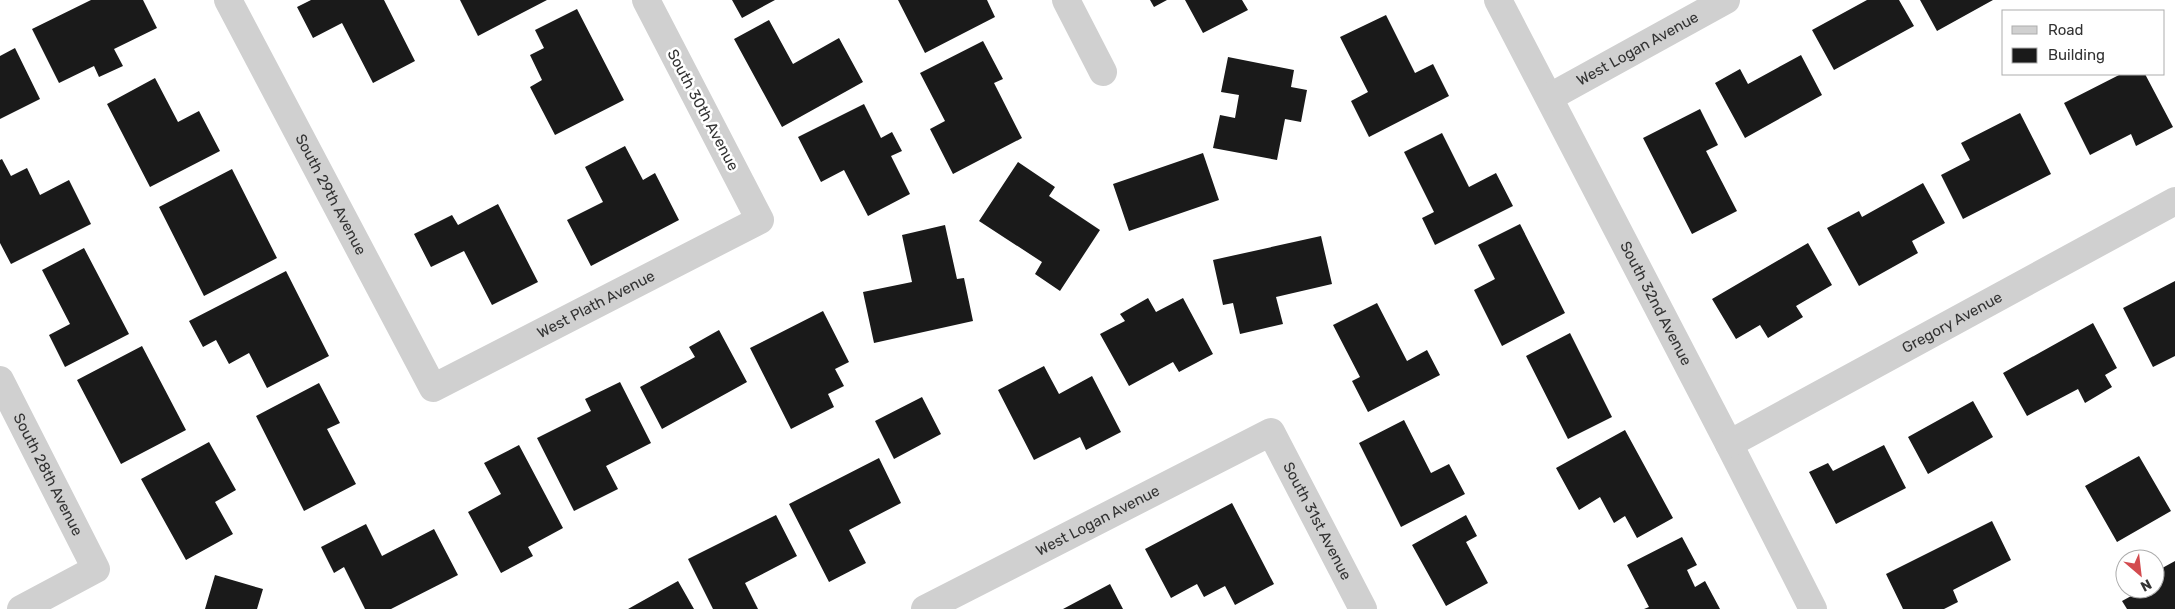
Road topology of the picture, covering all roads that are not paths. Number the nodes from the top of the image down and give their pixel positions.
1 (228, 0) edge
2 (646, 0) edge
3 (1066, 0) edge
4 (1498, 0) edge
5 (1726, 0) edge
6 (1103, 72) dead end
7 (1550, 97) junction
8 (2175, 201) edge
9 (760, 220) joint
10 (0, 380) edge
11 (433, 388) joint
12 (1271, 432) joint
13 (1729, 444) junction
14 (929, 608) edge
15 (21, 609) edge
16 (1364, 609) edge
17 (1813, 609) edge

1 - 11 street, South 29th Avenue
2 - 9 street, South 30th Avenue
3 - 6 street
4 - 7 street, South 32nd Avenue
5 - 7 street, West Logan Avenue
7 - 13 street, South 32nd Avenue
8 - 13 street, Gregory Avenue
9 - 11 street, West Plath Avenue
10 - 15 street, South 28th Avenue
12 - 14 street, West Logan Avenue
12 - 16 street, South 31st Avenue
13 - 17 street, South 32nd Avenue

